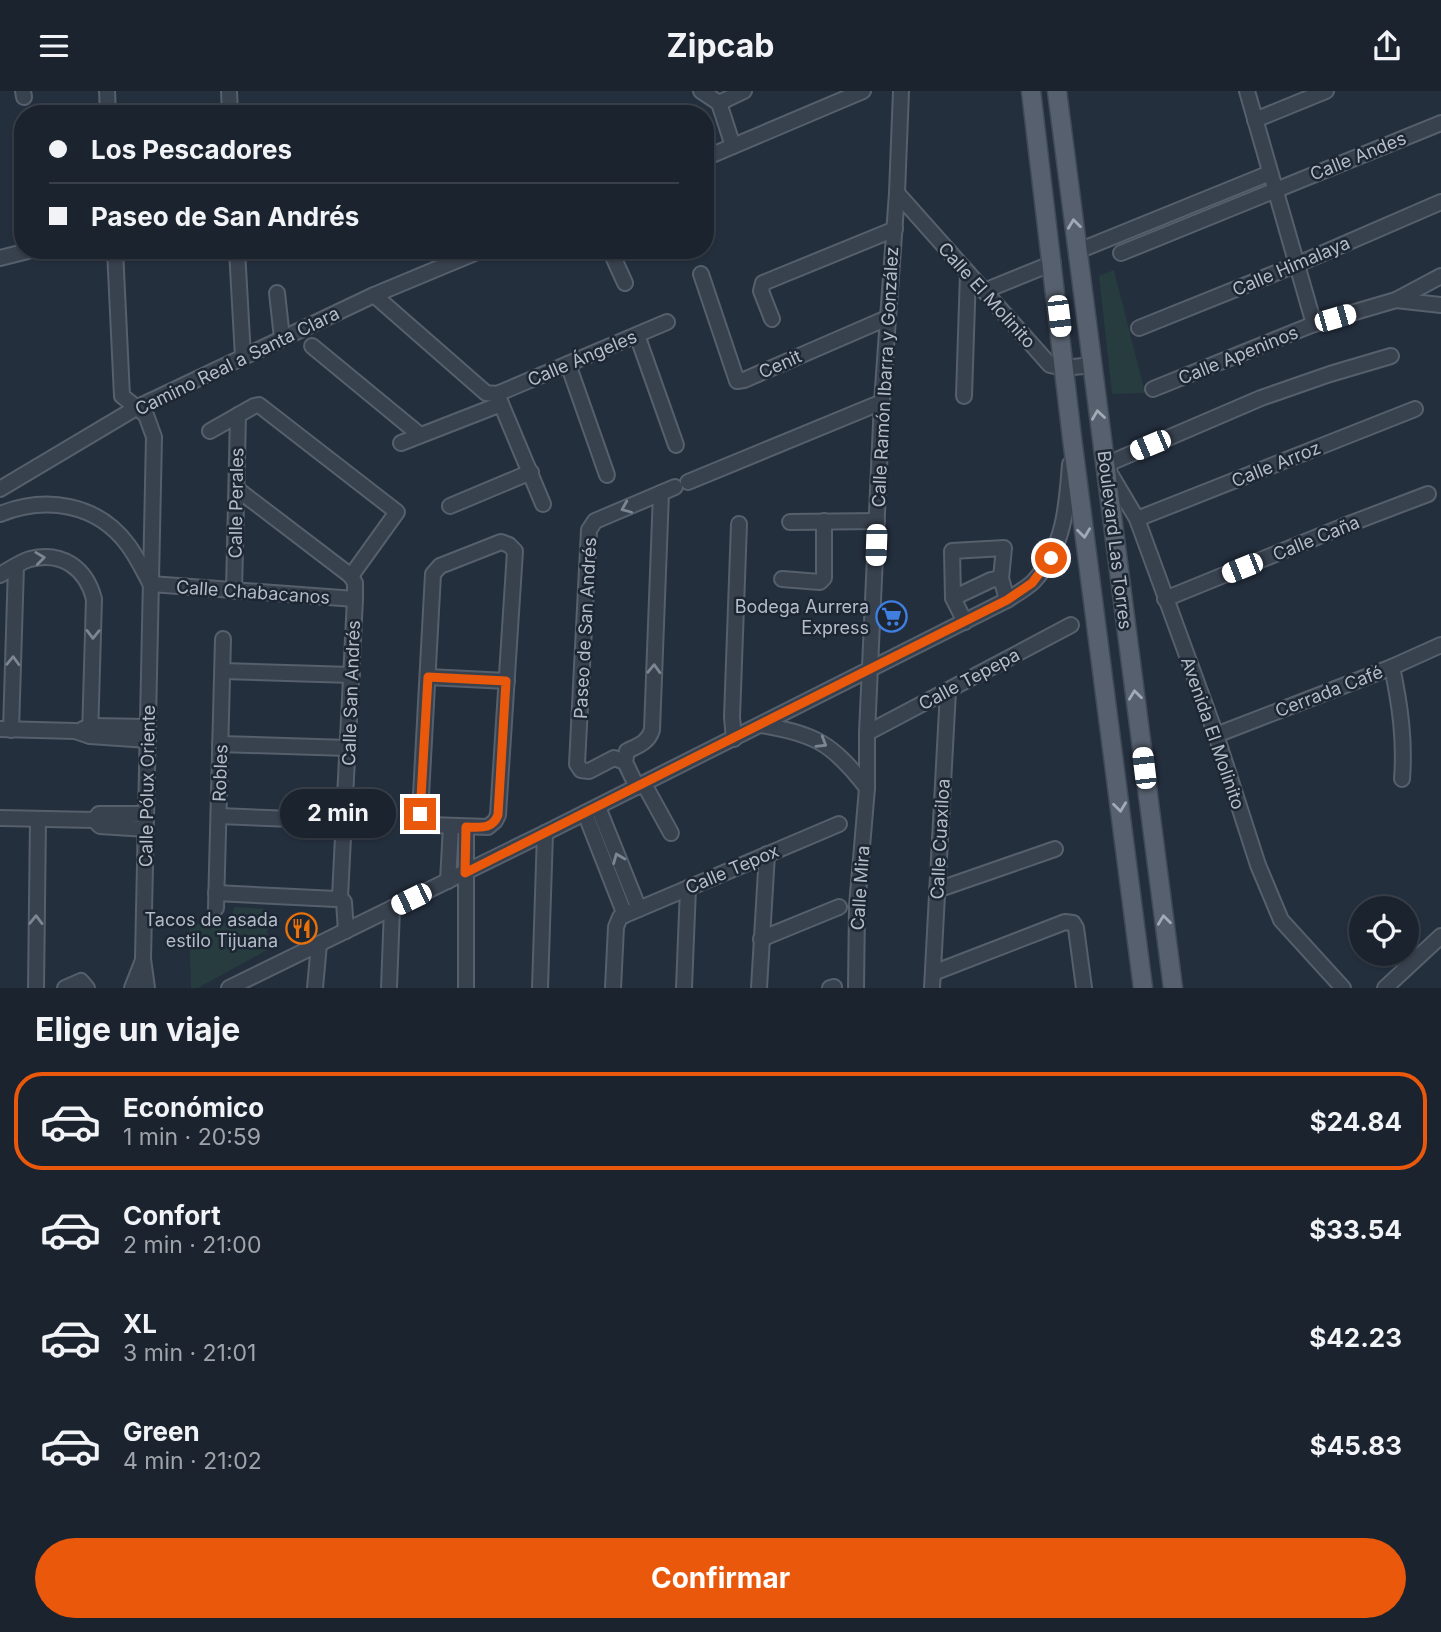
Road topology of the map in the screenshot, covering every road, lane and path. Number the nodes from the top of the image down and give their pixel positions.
1 (701, 91) edge
2 (744, 91) edge
3 (863, 91) edge
4 (901, 91) edge
5 (1031, 91) edge
6 (1057, 91) edge
7 (1247, 91) edge
8 (1326, 91) edge
9 (719, 103) junction
10 (1255, 120) junction
11 (1441, 123) edge
12 (733, 146) junction
13 (714, 154) edge
14 (1270, 173) junction
15 (1274, 189) junction
16 (897, 193) junction
17 (1441, 202) edge
18 (895, 229) junction
19 (1078, 251) junction
20 (1121, 253) dead end
21 (115, 259) edge
22 (238, 259) edge
23 (460, 259) edge
24 (614, 259) edge
25 (1053, 263) junction
26 (1297, 264) junction
27 (968, 273) junction
28 (701, 274) dead end
29 (1441, 276) edge
30 (625, 283) dead end
31 (984, 291) junction
32 (277, 293) dead end
33 (374, 295) junction
34 (1396, 300) junction
35 (1441, 305) edge
36 (887, 318) junction
37 (772, 319) dead end
38 (667, 322) dead end
39 (1314, 324) junction
40 (1139, 328) dead end
41 (637, 335) junction
42 (282, 338) junction
43 (312, 347) dead end
44 (243, 356) junction
45 (1391, 356) dead end
46 (568, 364) junction
47 (1092, 365) junction
48 (1064, 368) junction
49 (1153, 389) dead end
50 (964, 396) dead end
51 (499, 399) junction
52 (882, 402) junction
53 (136, 408) junction
54 (1415, 409) dead end
55 (238, 415) junction
56 (211, 431) dead end
57 (420, 435) junction
58 (1072, 438) junction
59 (401, 443) dead end
60 (676, 445) dead end
61 (1105, 465) junction
62 (531, 472) junction
63 (607, 475) dead end
64 (675, 487) junction
65 (0, 489) edge
66 (237, 489) junction
67 (1429, 494) dead end
68 (543, 504) dead end
69 (450, 506) dead end
70 (0, 515) edge
71 (1137, 519) junction
72 (824, 521) junction
73 (877, 521) junction
74 (790, 522) dead end
75 (739, 524) dead end
76 (16, 566) junction
77 (0, 575) edge
78 (351, 576) junction
79 (782, 579) dead end
80 (996, 579) junction
81 (953, 580) junction
82 (151, 585) junction
83 (234, 591) junction
84 (953, 598) junction
85 (355, 599) junction
86 (1165, 599) junction
87 (1007, 600) junction
88 (965, 622) junction
89 (1071, 625) dead end
90 (223, 639) dead end
91 (1441, 645) edge
92 (1392, 667) junction
93 (871, 670) junction
94 (223, 671) junction
95 (352, 675) junction
96 (428, 677) junction
97 (506, 681) junction
98 (948, 691) junction
99 (761, 725) junction
100 (5, 730) edge
101 (90, 731) junction
102 (148, 733) junction
103 (867, 733) junction
104 (1216, 735) junction
105 (734, 739) junction
106 (220, 744) junction
107 (348, 748) junction
108 (622, 757) junction
109 (1402, 779) dead end
110 (641, 785) junction
111 (867, 788) junction
112 (592, 810) junction
113 (219, 816) junction
114 (0, 818) edge
115 (38, 819) junction
116 (345, 821) junction
117 (146, 822) junction
118 (839, 824) dead end
119 (450, 826) junction
120 (466, 827) junction
121 (671, 832) dead end
122 (545, 833) junction
123 (1055, 849) dead end
124 (767, 854) junction
125 (465, 873) junction
126 (448, 881) junction
127 (688, 888) junction
128 (937, 890) junction
129 (338, 898) junction
130 (839, 907) dead end
131 (392, 908) junction
132 (632, 912) junction
133 (343, 932) junction
134 (1441, 936) edge
135 (761, 939) junction
136 (319, 944) junction
137 (143, 959) junction
138 (933, 973) junction
139 (237, 986) edge
140 (36, 988) edge
141 (65, 988) edge
142 (87, 988) edge
143 (132, 988) edge
144 (147, 988) edge
145 (315, 988) edge
146 (389, 988) edge
147 (466, 988) edge
148 (540, 988) edge
149 (613, 988) edge
150 (684, 988) edge
151 (759, 988) edge
152 (856, 988) edge
153 (932, 988) edge
154 (1084, 988) edge
155 (1143, 988) edge
156 (1173, 988) edge
157 (1343, 988) edge
158 (1385, 988) edge

1 - 9 street
2 - 9 street
3 - 12 street
4 - 16 street, Calle Ramón Ibarra y González
5 - 25 main road, Boulevard Las Torres
19 -> 6 main road, Boulevard Las Torres
7 - 10 street
8 - 10 street
9 - 12 street
10 - 14 street
11 - 15 street, Calle Andes
12 - 13 street
14 - 15 street
14 - 19 street
15 - 20 street, Calle Andes
15 - 26 street
16 - 18 street, Calle Ramón Ibarra y González
16 - 27 street, Calle El Molinito
17 - 26 street, Calle Himalaya
18 - 36 street, Calle Ramón Ibarra y González
18 - 37 street
19 - 47 main road, Boulevard Las Torres
21 - 53 street, Calle Pólux Oriente
22 - 44 street
23 - 33 street, Camino Real a Santa Clara
24 - 30 street
25 - 31 street
25 - 48 main road, Boulevard Las Torres
26 - 39 street
26 - 40 street, Calle Himalaya
27 - 31 street, Calle El Molinito
27 - 50 street
28 - 36 street, Cenit
29 - 34 street, Calle Apeninos
31 - 48 street, Calle El Molinito
32 - 42 street
33 - 42 street, Camino Real a Santa Clara
33 - 51 street
34 - 35 street
34 - 39 street, Calle Apeninos
36 - 52 street, Calle Ramón Ibarra y González
38 - 41 street, Calle Ángeles
39 - 49 street, Calle Apeninos
41 - 46 street, Calle Ángeles
41 - 60 street
42 - 44 street, Camino Real a Santa Clara
43 - 57 street
44 - 53 street, Camino Real a Santa Clara
45 - 61 street
46 - 51 street, Calle Ángeles
46 - 63 street
47 - 48 street
61 -> 47 main road, Boulevard Las Torres
48 - 58 main road, Boulevard Las Torres
51 - 57 street, Calle Ángeles
51 - 62 street
52 - 64 street
52 - 73 street, Calle Ramón Ibarra y González
53 - 65 street, Camino Real a Santa Clara
53 - 82 street, Calle Pólux Oriente
54 - 71 street, Calle Arroz
55 - 56 street
55 - 66 street, Calle Perales
55 - 78 street
57 - 59 street, Calle Ángeles
58 - 87 street
58 -> 155 main road, Boulevard Las Torres
61 - 71 street, Avenida El Molinito
156 -> 61 main road, Boulevard Las Torres
62 - 68 street
62 - 69 street
108 -> 64 street, Paseo de San Andrés
64 -> 108 street, Paseo de San Andrés
66 - 78 street
66 - 83 street, Calle Perales
67 - 86 street, Calle Caña
70 - 82 street
71 - 86 street, Avenida El Molinito
72 - 73 street
72 - 74 street
72 - 79 street
73 - 93 street, Calle Ramón Ibarra y González
75 - 105 street
76 - 77 street
100 -> 76 street
76 -> 101 street
78 - 85 street, Calle San Andrés
80 - 81 street
80 - 81 street
80 - 84 street
80 - 87 street
81 - 84 street
82 - 83 street, Calle Chabacanos
82 - 102 street, Calle Pólux Oriente
83 - 85 street, Calle Chabacanos
84 - 88 street
85 - 95 street, Calle San Andrés
86 - 104 street, Avenida El Molinito
87 - 88 street
88 - 93 street
89 - 98 street, Calle Tepepa
90 - 94 street, Robles
91 - 92 street, Cerrada Café
92 - 104 street, Cerrada Café
92 - 109 street
93 - 99 street
93 - 103 street, Calle Ramón Ibarra y González
94 - 95 street
94 - 106 street, Robles
95 - 107 street, Calle San Andrés
96 - 97 street
96 - 97 street
96 - 119 street
97 - 120 street
98 - 103 street, Calle Tepepa
98 - 128 street, Calle Cuaxiloa
99 - 105 street
99 -> 111 street
100 - 101 street
101 - 102 street
102 - 117 street, Calle Pólux Oriente
103 - 111 street, Calle Ramón Ibarra y González
104 - 157 street, Avenida El Molinito
105 - 110 street
106 - 107 street
106 - 113 street, Robles
107 - 116 street, Calle San Andrés
108 - 110 street
110 - 112 street
110 - 121 street
111 - 152 street, Calle Mira
112 - 122 street
112 - 132 street
113 - 116 street
113 - 129 street, Robles
114 - 115 street
115 - 117 street
140 -> 115 street
116 - 129 street, Calle San Andrés
117 - 137 street, Calle Pólux Oriente
118 - 124 street, Calle Tepox
119 - 120 street
119 - 126 street
120 - 125 street
122 - 125 street
122 - 148 street
123 - 128 street
124 - 127 street, Calle Tepox
124 - 135 street
125 - 126 street
125 - 147 street
126 - 131 street
127 - 132 street, Calle Tepox
127 - 150 street
128 - 138 street, Calle Cuaxiloa
129 - 133 street, Calle San Andrés
130 - 135 street
131 - 133 street
131 - 146 street
132 - 149 street
133 - 136 street
134 - 158 street
135 - 151 street
136 - 139 street
136 - 145 street
137 - 143 street
137 - 144 street, Calle Pólux Oriente
138 - 153 street, Calle Cuaxiloa
138 - 154 street
141 - 142 street

